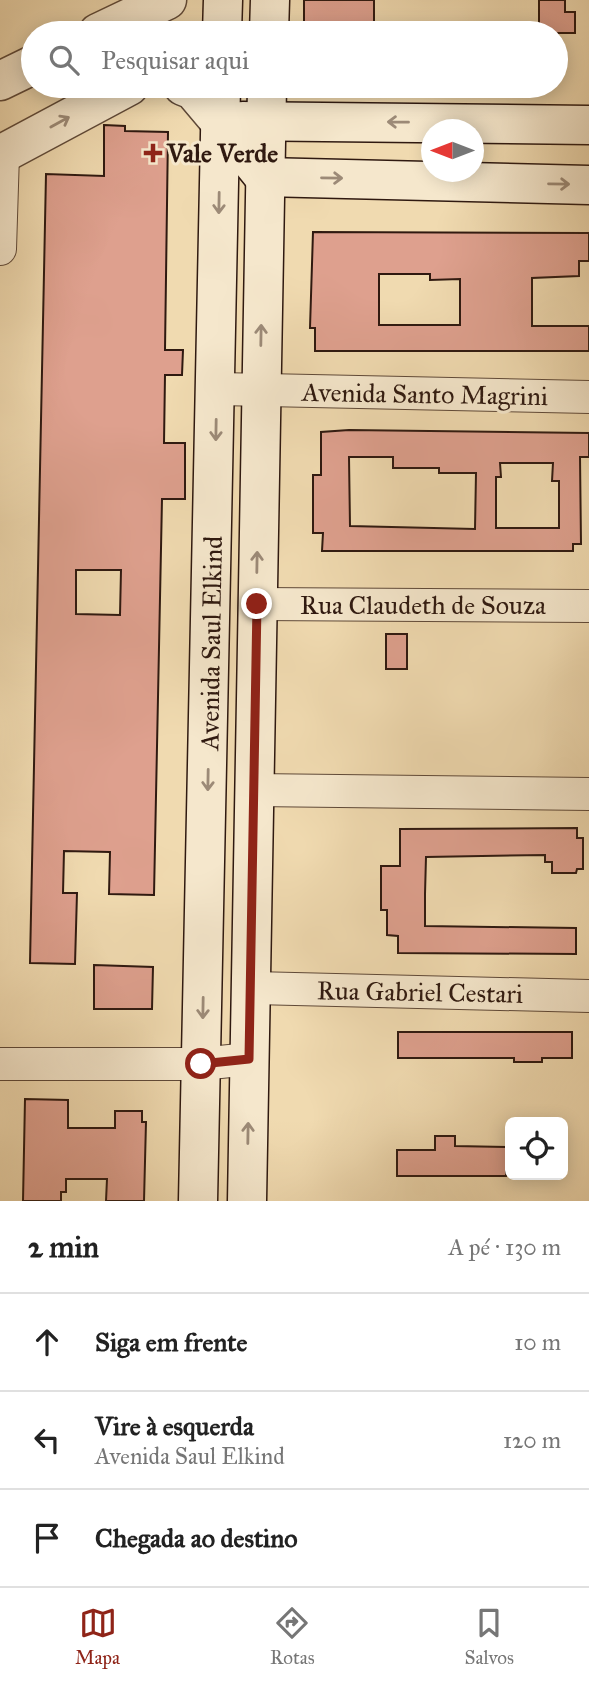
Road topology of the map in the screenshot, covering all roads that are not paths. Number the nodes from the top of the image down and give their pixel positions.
1 (167, 0) edge
2 (223, 0) edge
3 (270, 0) edge
4 (123, 21) edge
5 (222, 21) edge
6 (269, 21) edge
7 (21, 71) edge
8 (0, 81) edge
9 (106, 98) edge
10 (267, 103) edge
11 (220, 104) edge
12 (589, 125) edge
13 (1, 154) edge
14 (264, 177) junction
15 (589, 185) edge
16 (0, 249) edge
17 (217, 389) junction
18 (260, 390) junction
19 (589, 397) edge
20 (257, 604) junction
21 (589, 606) edge
22 (254, 790) junction
23 (589, 794) edge
24 (250, 988) junction
25 (589, 996) edge
26 (249, 1059) junction
27 (0, 1064) edge
28 (201, 1064) junction
29 (198, 1201) edge
30 (247, 1201) edge

1 - 4 main road
2 - 5 main road
3 - 6 main road
7 - 8 main road
13 -> 9 main road
10 - 11 main road
12 -> 10 main road
10 - 14 main road, Avenida Saul Elkind
11 - 14 main road
11 -> 17 main road, Avenida Saul Elkind
13 - 16 street
14 -> 15 main road
18 -> 14 main road, Avenida Saul Elkind
17 - 18 street, Avenida Santo Magrini
17 -> 28 main road, Avenida Saul Elkind
18 - 19 street, Avenida Santo Magrini
20 -> 18 main road, Avenida Saul Elkind
20 - 21 street, Rua Claudeth de Souza
20 - 22 main road, Avenida Saul Elkind
22 - 23 street
22 - 24 main road, Avenida Saul Elkind
24 - 25 street, Rua Gabriel Cestari
24 - 26 main road, Avenida Saul Elkind
26 - 28 street
30 -> 26 main road, Avenida Saul Elkind
27 - 28 street
28 - 29 main road, Avenida Saul Elkind

